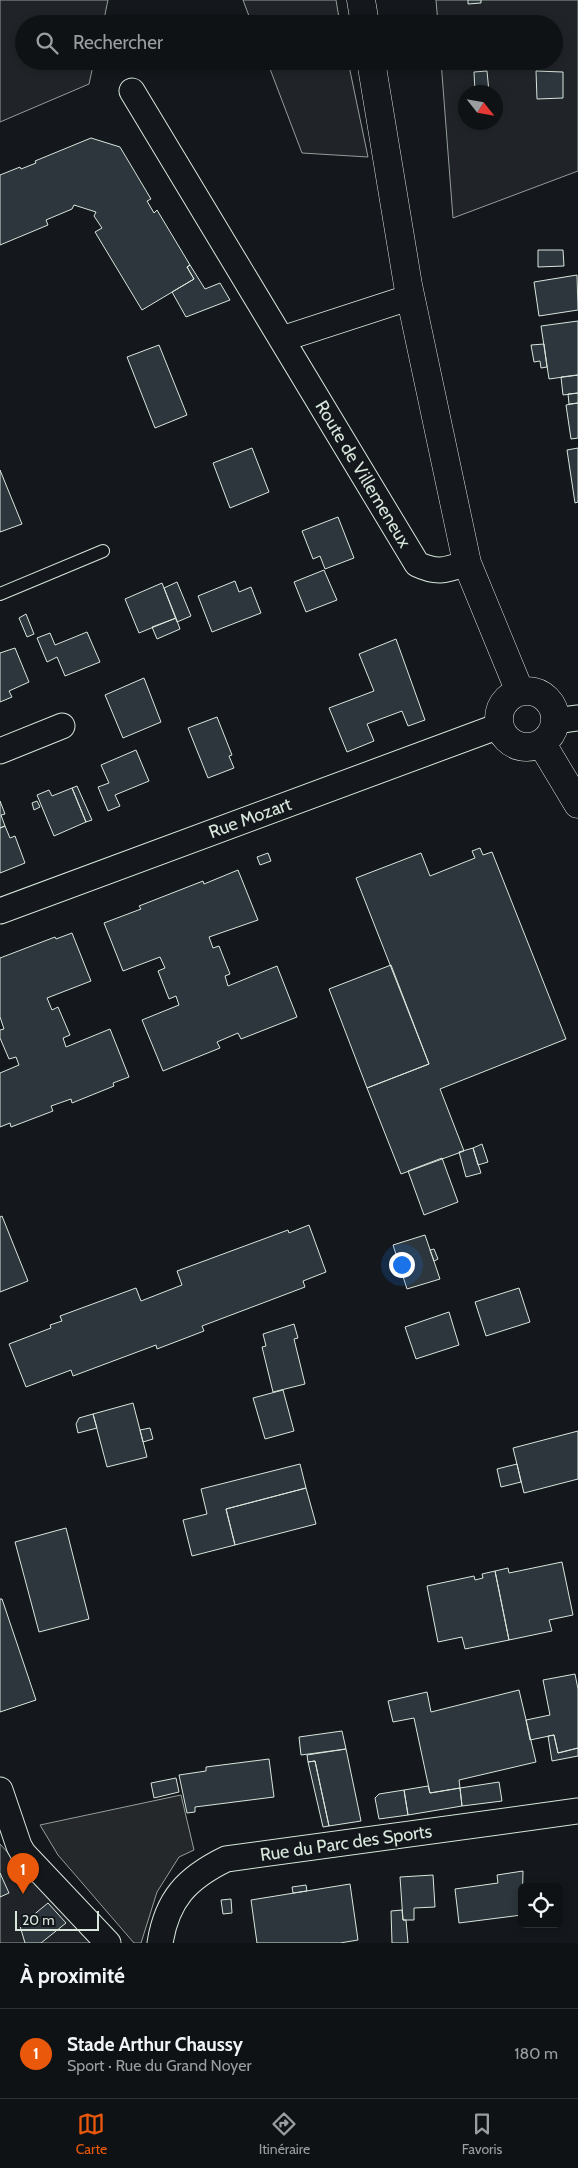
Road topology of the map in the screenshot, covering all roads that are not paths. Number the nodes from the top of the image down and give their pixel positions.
1 (361, 0) edge
2 (364, 15) edge
3 (373, 70) edge
4 (132, 91) dead end
5 (411, 297) junction
6 (282, 338) junction
7 (103, 550) dead end
8 (467, 563) junction
9 (0, 594) edge
10 (520, 692) junction
11 (62, 726) dead end
12 (500, 726) junction
13 (558, 728) edge
14 (0, 751) edge
15 (578, 804) edge
16 (0, 911) edge
17 (0, 1790) edge
18 (578, 1811) edge
19 (108, 1943) edge
20 (160, 1943) edge

1 - 2 main road
3 - 5 main road
4 - 6 street, Route de Villemeneux
5 - 6 street
5 - 8 main road
6 - 8 street, Route de Villemeneux
7 - 9 lane
8 - 10 main road
10 - 12 main road
10 - 13 main road
11 - 14 street
12 - 13 main road
12 - 16 street, Rue Mozart
13 - 15 main road
17 - 19 street
18 - 20 street, Rue du Parc des Sports

